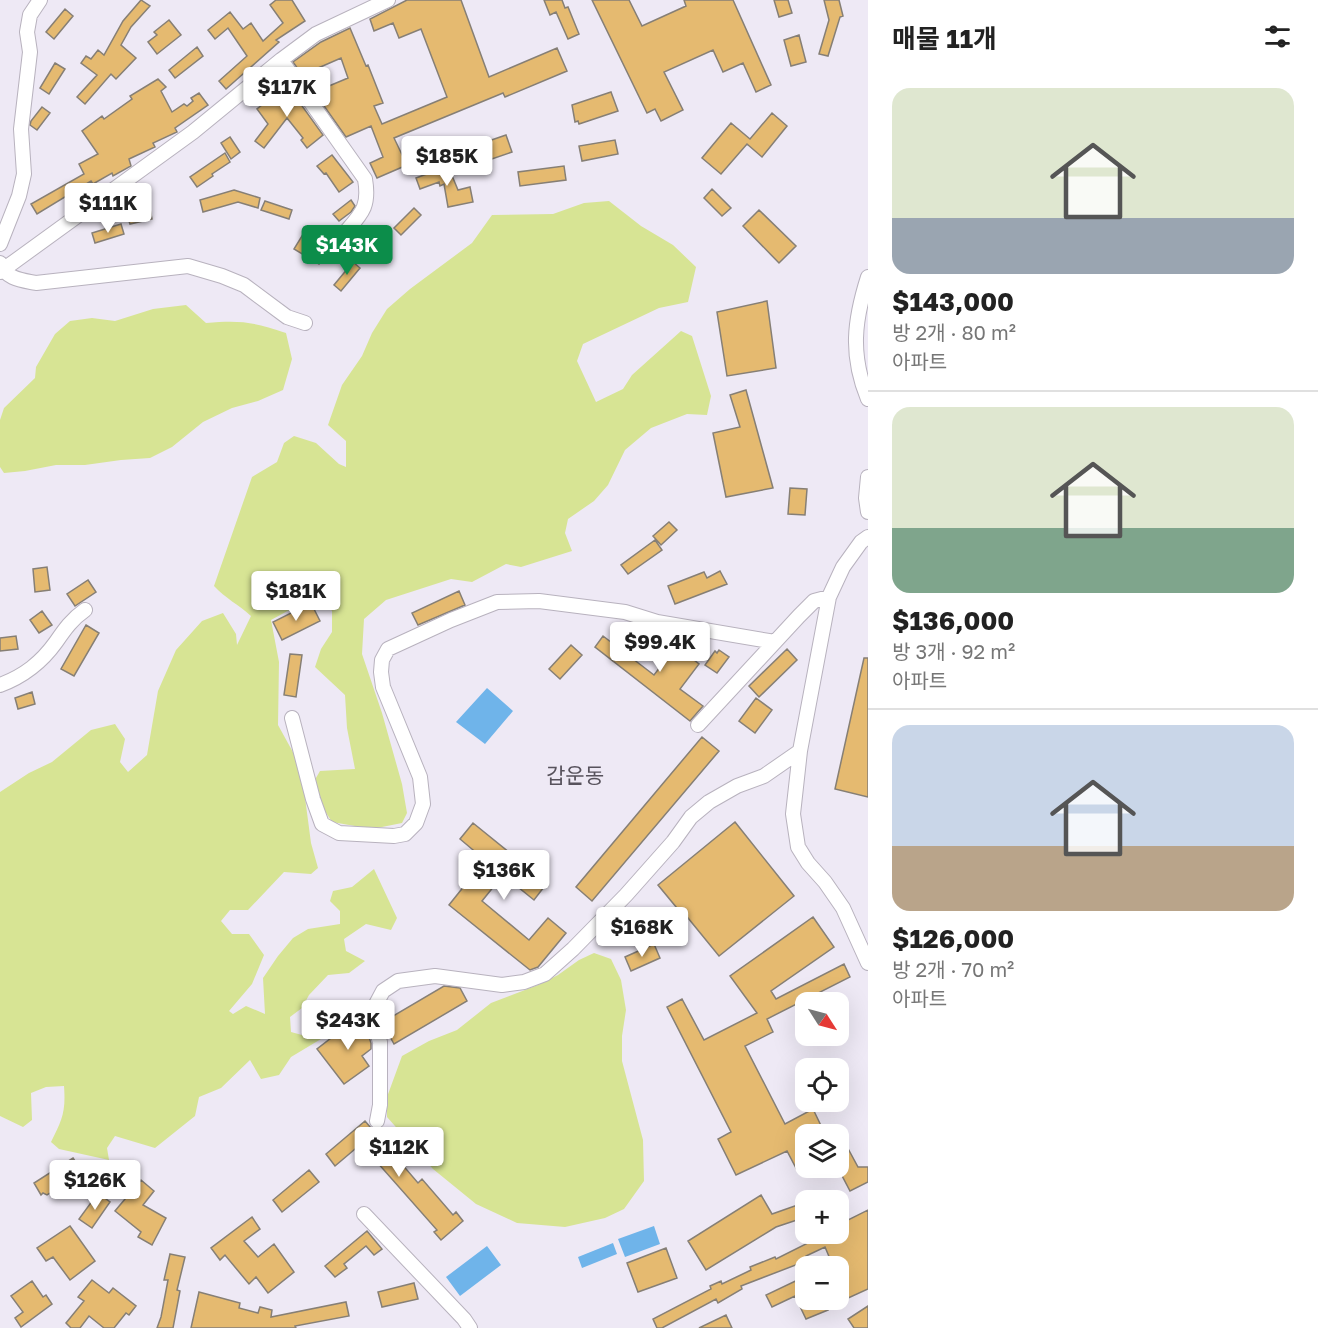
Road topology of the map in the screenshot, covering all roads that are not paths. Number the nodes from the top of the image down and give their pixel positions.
1 (40, 0) edge
2 (388, 0) edge
3 (281, 60) junction
4 (343, 235) dead end
5 (0, 244) edge
6 (1, 268) edge
7 (868, 277) edge
8 (305, 323) dead end
9 (868, 399) edge
10 (868, 477) edge
11 (868, 512) edge
12 (868, 537) edge
13 (829, 597) junction
14 (85, 610) dead end
15 (775, 642) junction
16 (0, 684) edge
17 (292, 718) dead end
18 (698, 725) dead end
19 (800, 751) junction
20 (868, 963) edge
21 (377, 1120) dead end
22 (364, 1214) dead end
23 (470, 1328) edge

1 - 5 street
2 - 3 street
3 - 4 street
3 - 6 street
6 - 8 street
7 - 9 street
10 - 11 street
12 - 13 street
13 - 15 street
13 - 19 street
14 - 16 street
15 - 17 street
15 - 18 street
19 - 20 street
19 - 21 street
22 - 23 street

